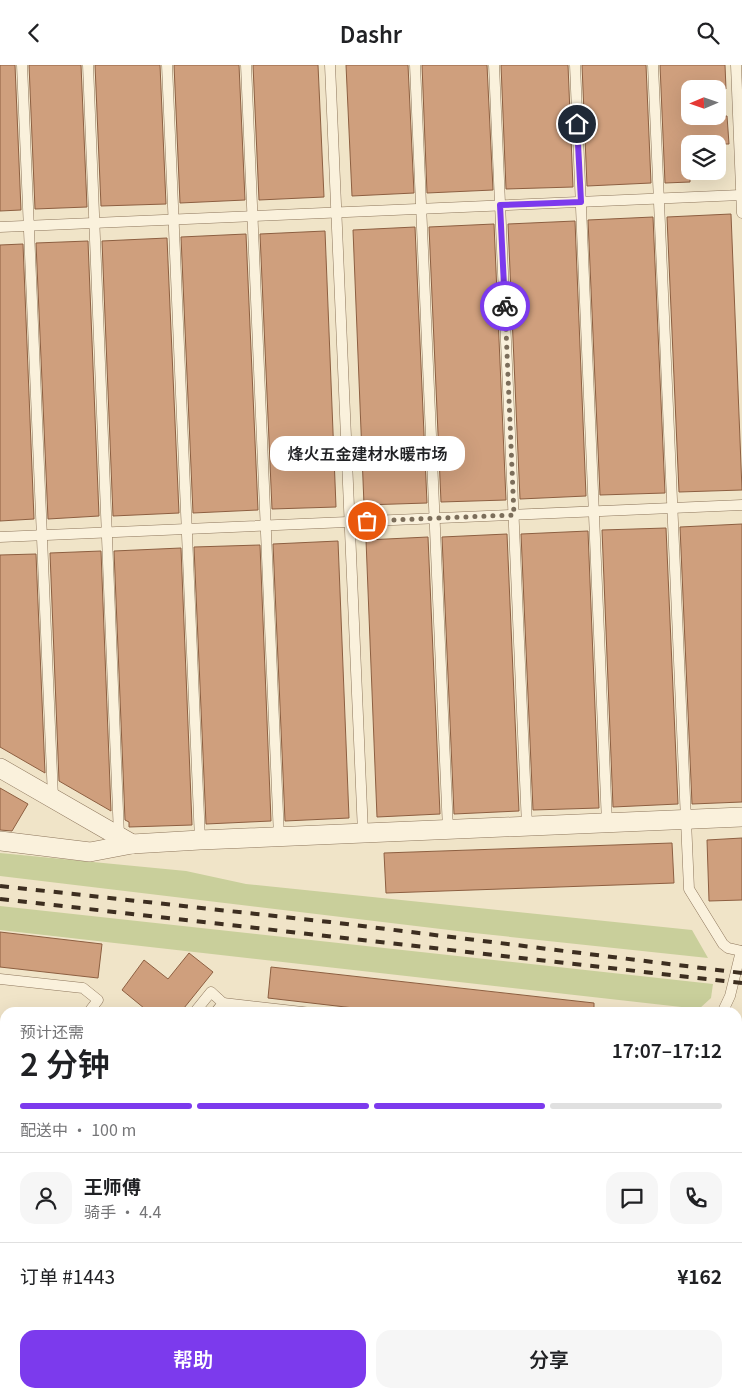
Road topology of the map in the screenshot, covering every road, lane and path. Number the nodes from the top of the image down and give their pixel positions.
1 (22, 65) edge
2 (88, 65) edge
3 (167, 65) edge
4 (246, 65) edge
5 (330, 65) edge
6 (415, 65) edge
7 (494, 65) edge
8 (575, 65) edge
9 (653, 65) edge
10 (736, 65) edge
11 (741, 195) edge
12 (659, 199) junction
13 (581, 202) junction
14 (500, 205) junction
15 (421, 209) junction
16 (336, 213) junction
17 (742, 213) edge
18 (252, 216) junction
19 (173, 219) junction
20 (94, 223) junction
21 (29, 226) junction
22 (0, 227) edge
23 (742, 505) edge
24 (672, 508) junction
25 (594, 512) junction
26 (514, 515) junction
27 (435, 518) junction
28 (350, 522) junction
29 (266, 526) junction
30 (186, 529) junction
31 (108, 533) junction
32 (42, 535) junction
33 (0, 537) edge
34 (0, 768) edge
35 (53, 798) junction
36 (742, 817) edge
37 (685, 819) junction
38 (607, 823) junction
39 (527, 826) junction
40 (448, 830) junction
41 (363, 833) junction
42 (279, 837) junction
43 (126, 840) junction
44 (200, 840) junction
45 (0, 841) edge
46 (741, 951) edge
47 (0, 979) edge
48 (222, 1003) junction
49 (93, 1007) edge
50 (199, 1007) edge
51 (219, 1007) edge
52 (254, 1007) edge
53 (725, 1007) edge

1 - 21 lane
2 - 20 lane
3 - 19 lane
4 - 18 lane
5 - 16 lane
6 - 15 lane
7 - 14 lane
8 - 13 lane
9 - 12 lane
10 - 11 lane
11 - 12 lane
11 - 17 lane
12 - 13 lane
12 - 24 lane
13 - 14 lane
13 - 25 lane
14 - 15 lane
14 - 26 lane
15 - 16 lane
15 - 27 lane
16 - 18 lane
16 - 28 lane
18 - 19 lane
18 - 29 lane
19 - 20 lane
19 - 30 lane
20 - 21 lane
20 - 31 lane
21 - 22 lane
21 - 32 lane
23 - 24 lane
24 - 25 lane
24 - 37 lane
25 - 26 lane
25 - 38 lane
26 - 27 lane
26 - 39 lane
27 - 28 lane
27 - 40 lane
28 - 29 lane
28 - 41 lane
29 - 30 lane
29 - 42 lane
30 - 31 lane
30 - 44 lane
31 - 32 lane
31 - 43 lane
32 - 33 lane
32 - 35 lane
34 - 35 street
35 - 43 street
36 - 37 street
37 - 38 street
37 - 46 lane
38 - 39 street
39 - 40 street
40 - 41 street
41 - 42 street
42 - 44 street
43 - 44 street
43 - 45 street
46 - 53 lane
47 - 49 lane
48 - 50 lane
48 - 51 lane
48 - 52 lane

